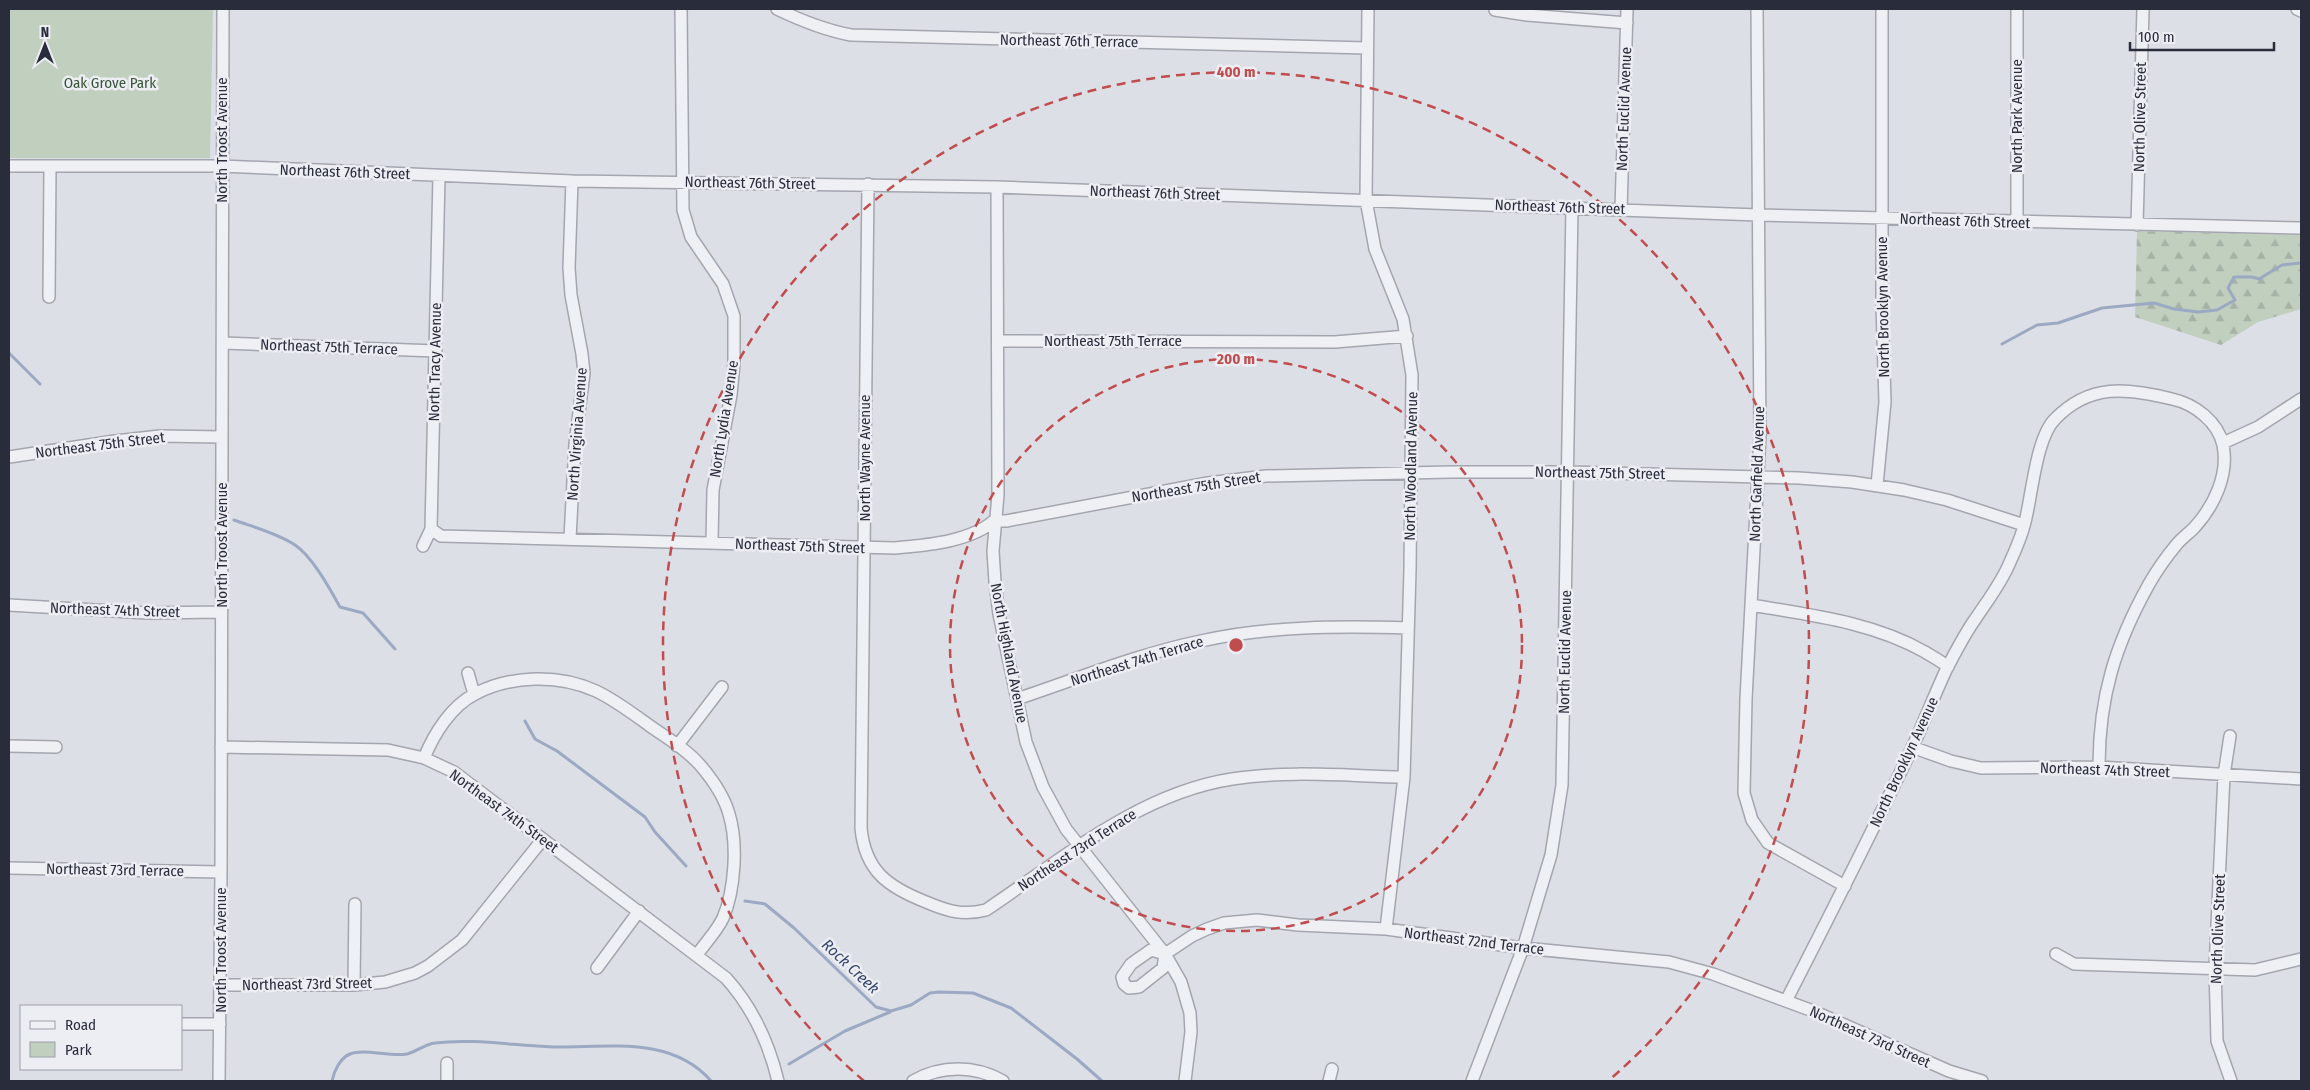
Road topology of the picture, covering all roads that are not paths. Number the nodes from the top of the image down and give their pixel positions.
1 (223, 9) edge
2 (681, 9) edge
3 (777, 9) edge
4 (1368, 9) edge
5 (1628, 9) edge
6 (1757, 9) edge
7 (1882, 9) edge
8 (2017, 9) edge
9 (2142, 9) edge
10 (2297, 9) edge
11 (1495, 10) dead end
12 (2301, 11) edge
13 (1627, 23) junction
14 (1367, 48) junction
15 (9, 166) edge
16 (50, 166) junction
17 (222, 166) junction
18 (439, 176) junction
19 (572, 181) junction
20 (683, 182) junction
21 (868, 184) junction
22 (997, 187) junction
23 (1366, 200) junction
24 (1572, 208) junction
25 (1621, 210) junction
26 (1758, 215) junction
27 (1882, 218) junction
28 (2017, 222) junction
29 (2137, 225) junction
30 (2301, 228) edge
31 (48, 297) dead end
32 (1407, 336) junction
33 (998, 341) junction
34 (223, 343) junction
35 (436, 351) junction
36 (2301, 399) edge
37 (222, 437) junction
38 (2223, 443) junction
39 (9, 457) edge
40 (1569, 472) junction
41 (1411, 473) junction
42 (1758, 477) junction
43 (1877, 485) junction
44 (995, 520) junction
45 (2024, 525) junction
46 (431, 529) junction
47 (570, 538) junction
48 (712, 542) junction
49 (423, 546) dead end
50 (864, 549) junction
51 (9, 605) edge
52 (1751, 605) junction
53 (221, 612) junction
54 (1408, 628) junction
55 (1948, 667) junction
56 (468, 673) dead end
57 (722, 687) dead end
58 (474, 694) junction
59 (1017, 699) junction
60 (2230, 736) dead end
61 (9, 746) edge
62 (677, 746) junction
63 (56, 747) dead end
64 (221, 747) junction
65 (1912, 747) junction
66 (424, 758) junction
67 (2099, 767) junction
68 (2224, 775) junction
69 (1404, 777) junction
70 (2301, 779) edge
71 (543, 839) junction
72 (1079, 848) junction
73 (9, 868) edge
74 (222, 872) junction
75 (882, 876) joint
76 (1845, 886) junction
77 (355, 904) dead end
78 (639, 911) junction
79 (1386, 929) junction
80 (1523, 948) junction
81 (1165, 954) junction
82 (2056, 954) dead end
83 (696, 955) junction
84 (2301, 959) edge
85 (597, 968) dead end
86 (2215, 968) junction
87 (221, 985) junction
88 (354, 985) junction
89 (1786, 1001) junction
90 (182, 1024) edge
91 (220, 1024) junction
92 (447, 1063) dead end
93 (1332, 1069) dead end
94 (1968, 1079) edge
95 (219, 1081) edge
96 (447, 1081) edge
97 (778, 1081) edge
98 (913, 1081) edge
99 (1003, 1081) edge
100 (1185, 1081) edge
101 (1329, 1081) edge
102 (1472, 1081) edge
103 (1982, 1081) edge
104 (2231, 1081) edge

1 - 17 street, North Troost Avenue
2 - 20 street, North Lydia Avenue
3 - 14 street, Northeast 76th Terrace
4 - 14 street, North Woodland Avenue
5 - 13 street, North Euclid Avenue
6 - 26 street, North Garfield Avenue
7 - 27 street, North Brooklyn Avenue
8 - 28 street, North Park Avenue
9 - 29 street, North Olive Street
10 - 12 street
11 - 13 street
13 - 25 street, North Euclid Avenue
14 - 23 street, North Woodland Avenue
15 - 16 street, Northeast 76th Street
16 - 17 street, Northeast 76th Street
16 - 31 street
17 - 18 street, Northeast 76th Street
17 - 34 street, North Troost Avenue
18 - 19 street, Northeast 76th Street
18 - 35 street, North Tracy Avenue
19 - 20 street, Northeast 76th Street
19 - 47 street, North Virginia Avenue
20 - 21 street, Northeast 76th Street
20 - 48 street, North Lydia Avenue
21 - 22 street, Northeast 76th Street
21 - 50 street, North Wayne Avenue
22 - 23 street, Northeast 76th Street
22 - 33 street, North Highland Avenue
23 - 24 street, Northeast 76th Street
23 - 32 street, North Woodland Avenue
24 - 25 street, Northeast 76th Street
24 - 40 street, North Euclid Avenue
25 - 26 street, Northeast 76th Street
26 - 27 street, Northeast 76th Street
26 - 42 street, North Garfield Avenue
27 - 28 street, Northeast 76th Street
27 - 43 street, North Brooklyn Avenue
28 - 29 street, Northeast 76th Street
29 - 30 street, Northeast 76th Street
32 - 33 street, Northeast 75th Terrace
32 - 41 street, North Woodland Avenue
33 - 44 street, North Highland Avenue
34 - 35 street, Northeast 75th Terrace
34 - 37 street, North Troost Avenue
35 - 46 street, North Tracy Avenue
36 - 38 street
37 - 39 street, Northeast 75th Street
37 - 53 street, North Troost Avenue
38 - 45 street, North Brooklyn Avenue
38 - 67 street
40 - 41 street, Northeast 75th Street
40 - 42 street, Northeast 75th Street
40 - 80 street, North Euclid Avenue
41 - 44 street, Northeast 75th Street
41 - 54 street, North Woodland Avenue
42 - 43 street, Northeast 75th Street
42 - 52 street, North Garfield Avenue
43 - 45 street, Northeast 75th Street
44 - 50 street, Northeast 75th Street
44 - 59 street, North Highland Avenue
45 - 55 street, North Brooklyn Avenue
46 - 47 street, Northeast 75th Street
46 - 49 street, North Tracy Avenue
47 - 48 street, Northeast 75th Street
48 - 50 street, Northeast 75th Street
50 - 75 street, North Wayne Avenue
51 - 53 street, Northeast 74th Street
52 - 55 street
52 - 76 street, North Garfield Avenue
53 - 64 street, North Troost Avenue
54 - 59 street, Northeast 74th Terrace
54 - 69 street, North Woodland Avenue
55 - 65 street, North Brooklyn Avenue
56 - 58 street
57 - 62 street
58 - 62 street
58 - 66 street
59 - 72 street, North Highland Avenue
60 - 68 street, North Olive Street
61 - 63 street
62 - 83 street
64 - 66 street, Northeast 74th Street
64 - 74 street, North Troost Avenue
65 - 67 street, Northeast 74th Street
65 - 76 street, North Brooklyn Avenue
66 - 71 street, Northeast 74th Street
67 - 68 street, Northeast 74th Street
68 - 70 street, Northeast 74th Street
68 - 86 street, North Olive Street
69 - 72 street, Northeast 73rd Terrace
69 - 79 street, North Woodland Avenue
71 - 78 street, Northeast 74th Street
71 - 88 street, Northeast 73rd Street
72 - 75 street, Northeast 73rd Terrace
72 - 81 street, North Highland Avenue
73 - 74 street, Northeast 73rd Terrace
74 - 87 street, North Troost Avenue
76 - 89 street, North Brooklyn Avenue
77 - 88 street
78 - 83 street, Northeast 74th Street
78 - 85 street
79 - 80 street, Northeast 72nd Terrace
79 - 81 street, Northeast 72nd Terrace
80 - 89 street, Northeast 72nd Terrace
80 - 102 street, North Euclid Avenue
81 - 100 street, North Highland Avenue
82 - 86 street
83 - 97 street, Northeast 74th Street
84 - 86 street
86 - 104 street, North Olive Street
87 - 88 street, Northeast 73rd Street
87 - 91 street, North Troost Avenue
89 - 94 street, Northeast 73rd Street
90 - 91 street
91 - 95 street, North Troost Avenue
92 - 96 street
93 - 101 street
94 - 103 street, Northeast 73rd Street
98 - 99 street

